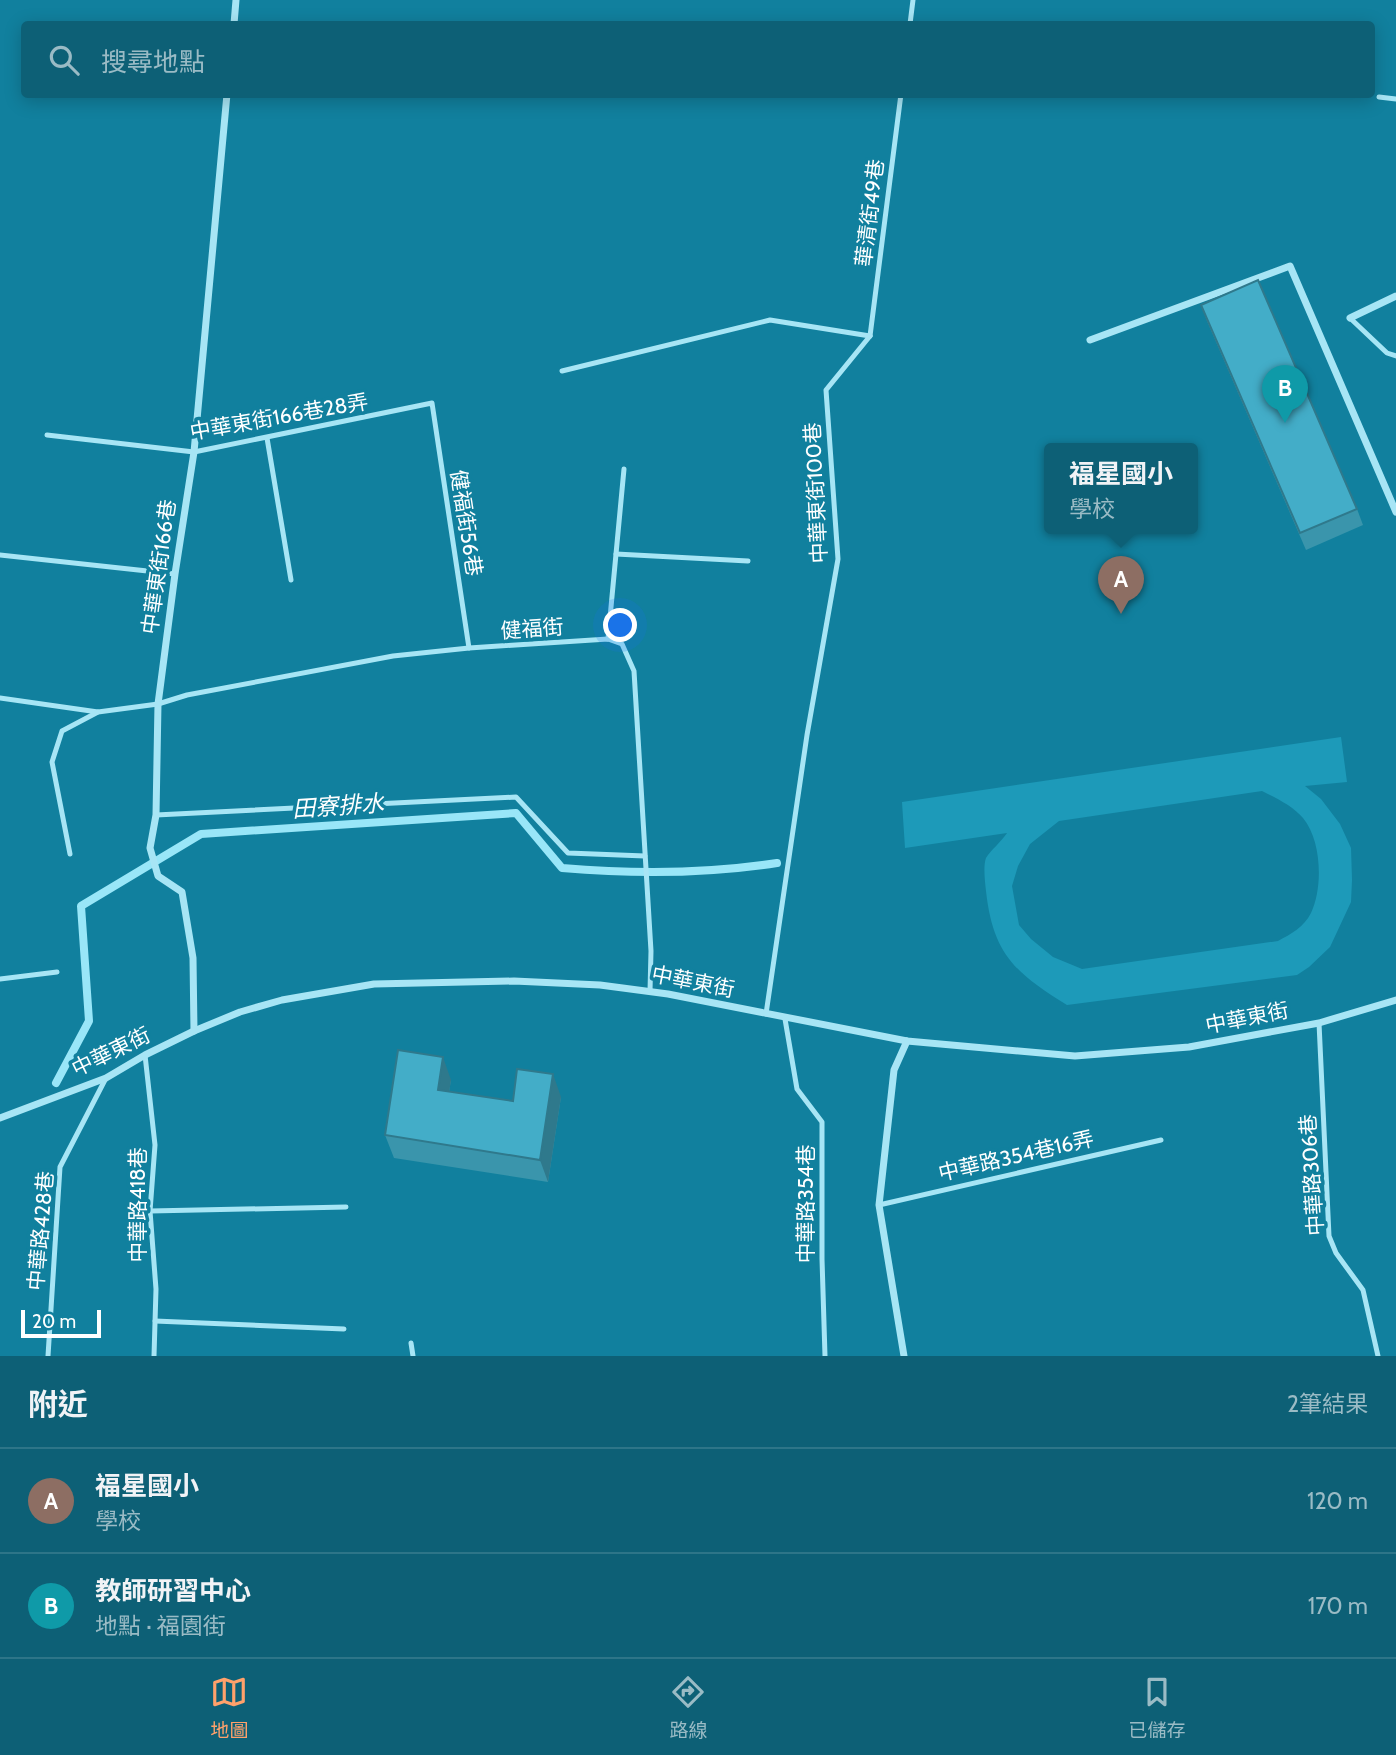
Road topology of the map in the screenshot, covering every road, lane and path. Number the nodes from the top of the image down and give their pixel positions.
1 (236, 0) edge
2 (913, 0) edge
3 (234, 21) edge
4 (910, 21) edge
5 (1379, 97) dead end
6 (227, 98) edge
7 (900, 98) edge
8 (1396, 99) edge
9 (1396, 296) edge
10 (1350, 318) joint
11 (870, 336) junction
12 (1090, 340) dead end
13 (1396, 356) edge
14 (562, 372) dead end
15 (432, 403) joint
16 (47, 435) dead end
17 (267, 438) junction
18 (194, 452) junction
19 (624, 469) dead end
20 (1396, 512) edge
21 (616, 554) junction
22 (0, 555) edge
23 (748, 561) dead end
24 (175, 574) junction
25 (291, 580) dead end
26 (608, 639) junction
27 (469, 648) junction
28 (0, 698) edge
29 (158, 704) junction
30 (99, 712) junction
31 (156, 815) junction
32 (70, 854) dead end
33 (645, 858) junction
34 (57, 972) dead end
35 (0, 979) edge
36 (650, 991) junction
37 (1396, 1000) edge
38 (766, 1015) junction
39 (785, 1019) junction
40 (1319, 1023) junction
41 (194, 1031) junction
42 (907, 1041) junction
43 (145, 1055) junction
44 (106, 1078) junction
45 (0, 1118) edge
46 (1161, 1140) dead end
47 (879, 1205) junction
48 (346, 1207) dead end
49 (150, 1211) junction
50 (155, 1321) junction
51 (344, 1329) dead end
52 (411, 1343) dead end
53 (48, 1356) edge
54 (154, 1356) edge
55 (413, 1356) edge
56 (825, 1356) edge
57 (904, 1356) edge
58 (1378, 1356) edge

1 - 3 street
2 - 4 lane
5 - 8 lane
6 - 18 street, 中華東街166巷
7 - 11 lane, 華清街49巷
9 - 10 street
10 - 13 lane
11 - 14 lane
11 - 38 lane, 中華東街100巷
12 - 20 street
15 - 17 lane, 中華東街166巷28弄
15 - 27 lane, 健福街56巷
16 - 18 lane, 中華東街166巷28弄
17 - 18 lane, 中華東街166巷28弄
17 - 25 lane
18 - 24 street, 中華東街166巷
19 - 21 lane
21 - 23 lane
21 - 26 lane
22 - 24 lane
24 - 29 street, 中華東街166巷
26 - 27 lane, 健福街
26 - 33 lane
27 - 29 lane, 健福街
28 - 30 lane, 健福街
29 - 30 lane, 健福街
29 - 31 street, 中華東街166巷
30 - 32 lane, 健福街
31 - 33 lane
31 - 41 street, 中華東街166巷
33 - 36 lane
34 - 35 lane
36 - 38 street, 中華東街
36 - 41 street, 中華東街
37 - 40 street, 中華東街
38 - 39 street, 中華東街
39 - 42 street, 中華東街
39 - 56 lane, 中華路354巷
40 - 42 street, 中華東街
40 - 58 lane, 中華路306巷
41 - 43 street, 中華東街
42 - 47 street
43 - 44 street, 中華東街
43 - 49 lane, 中華路418巷
44 - 45 street, 中華東街
44 - 53 lane, 中華路428巷
46 - 47 lane, 中華路354巷16弄
47 - 57 street
48 - 49 lane
49 - 50 lane, 中華路418巷
50 - 51 lane
50 - 54 lane, 中華路418巷
52 - 55 lane

